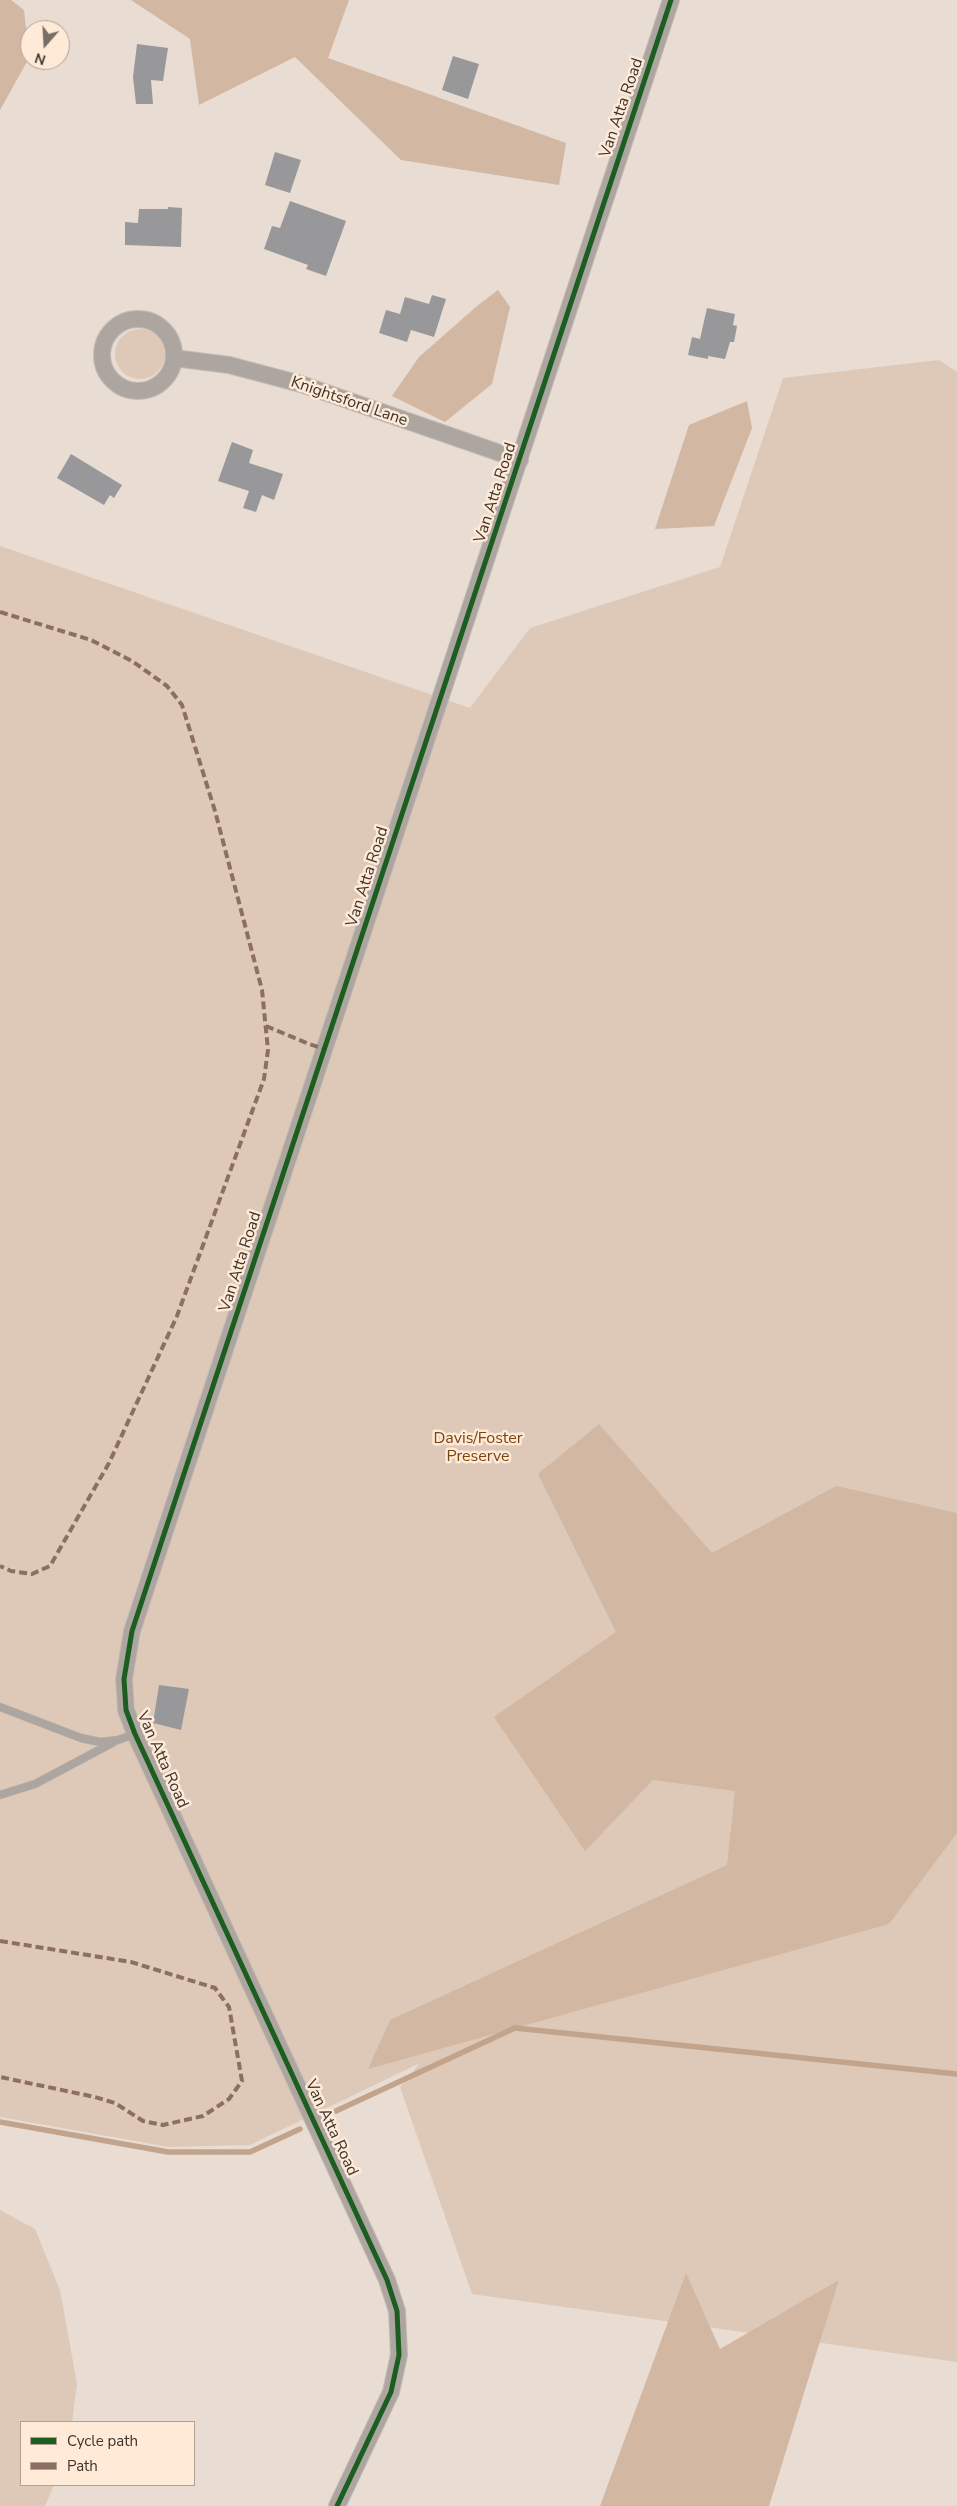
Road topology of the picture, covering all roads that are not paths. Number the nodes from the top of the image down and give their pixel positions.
1 (671, 0) edge
2 (174, 358) junction
3 (520, 460) junction
4 (0, 1707) edge
5 (135, 1734) junction
6 (118, 1740) junction
7 (0, 1795) edge
8 (337, 2506) edge

1 - 3 street, Van Atta Road
2 - 2 street
2 - 3 street, Knightsford Lane
3 - 5 street, Van Atta Road
4 - 6 lane
5 - 6 lane
5 - 8 street, Van Atta Road
6 - 7 lane

